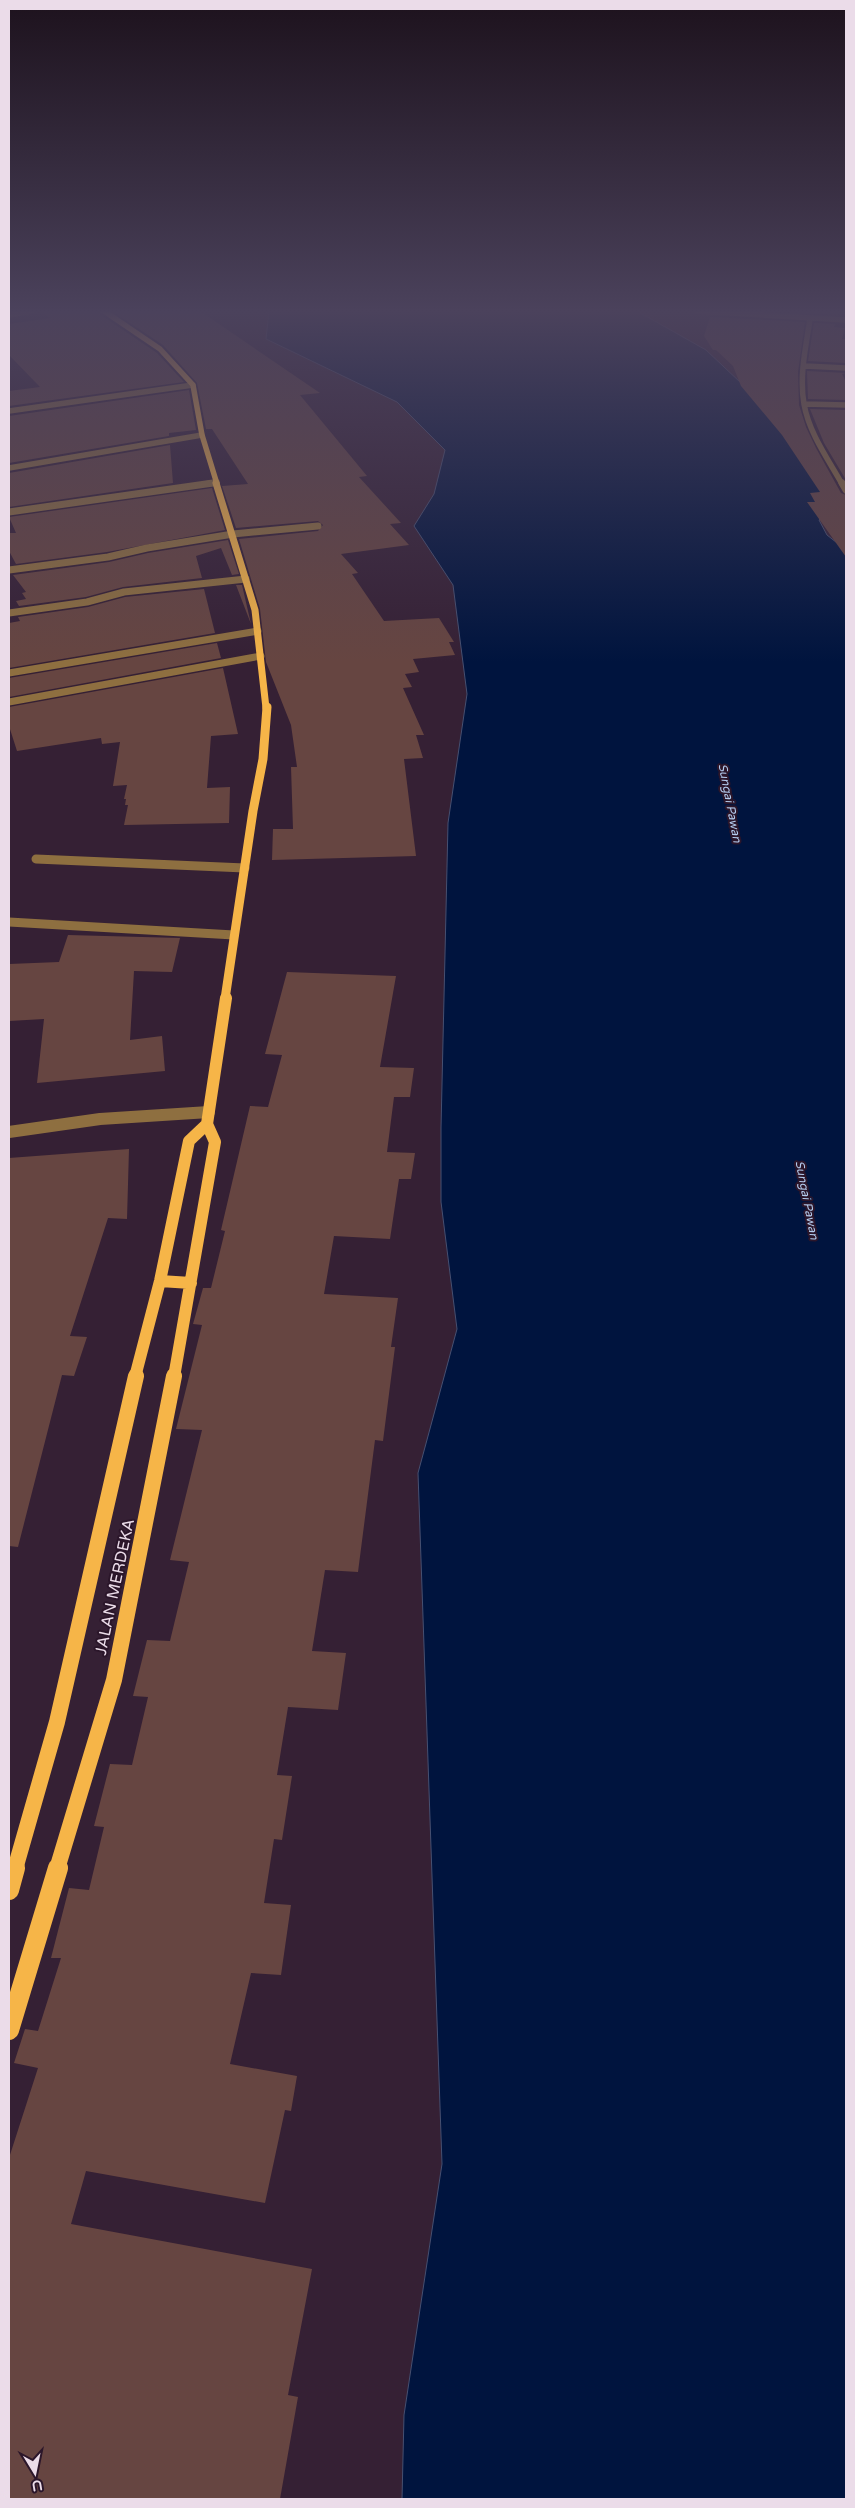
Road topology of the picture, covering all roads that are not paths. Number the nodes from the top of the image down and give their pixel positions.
1 (201, 428) edge
2 (812, 428) edge
3 (202, 434) junction
4 (9, 468) edge
5 (217, 482) junction
6 (846, 490) edge
7 (9, 512) edge
8 (318, 526) dead end
9 (233, 534) junction
10 (9, 570) edge
11 (246, 578) junction
12 (9, 613) edge
13 (258, 631) junction
14 (261, 656) junction
15 (9, 672) edge
16 (9, 702) edge
17 (36, 859) dead end
18 (245, 868) junction
19 (9, 922) edge
20 (234, 935) junction
21 (209, 1112) junction
22 (207, 1124) junction
23 (9, 1132) edge
24 (160, 1281) junction
25 (191, 1283) junction
26 (9, 1890) edge
27 (9, 2030) edge

1 - 3 main road
2 - 6 street
3 - 4 street
3 - 5 main road
5 - 7 street
5 - 9 main road
8 - 9 street
9 - 10 street
9 - 11 main road
11 - 12 street
11 - 13 main road
13 - 14 main road
13 - 15 street
14 - 16 street
14 - 18 main road
17 - 18 street
18 - 20 main road
19 - 20 street
20 - 21 main road
21 - 22 main road
21 - 23 street
22 - 24 main road, JALAN MERDEKA
22 - 25 main road, JALAN MERDEKA
24 - 25 main road
24 - 26 main road, JALAN MERDEKA
25 - 27 main road, JALAN MERDEKA

